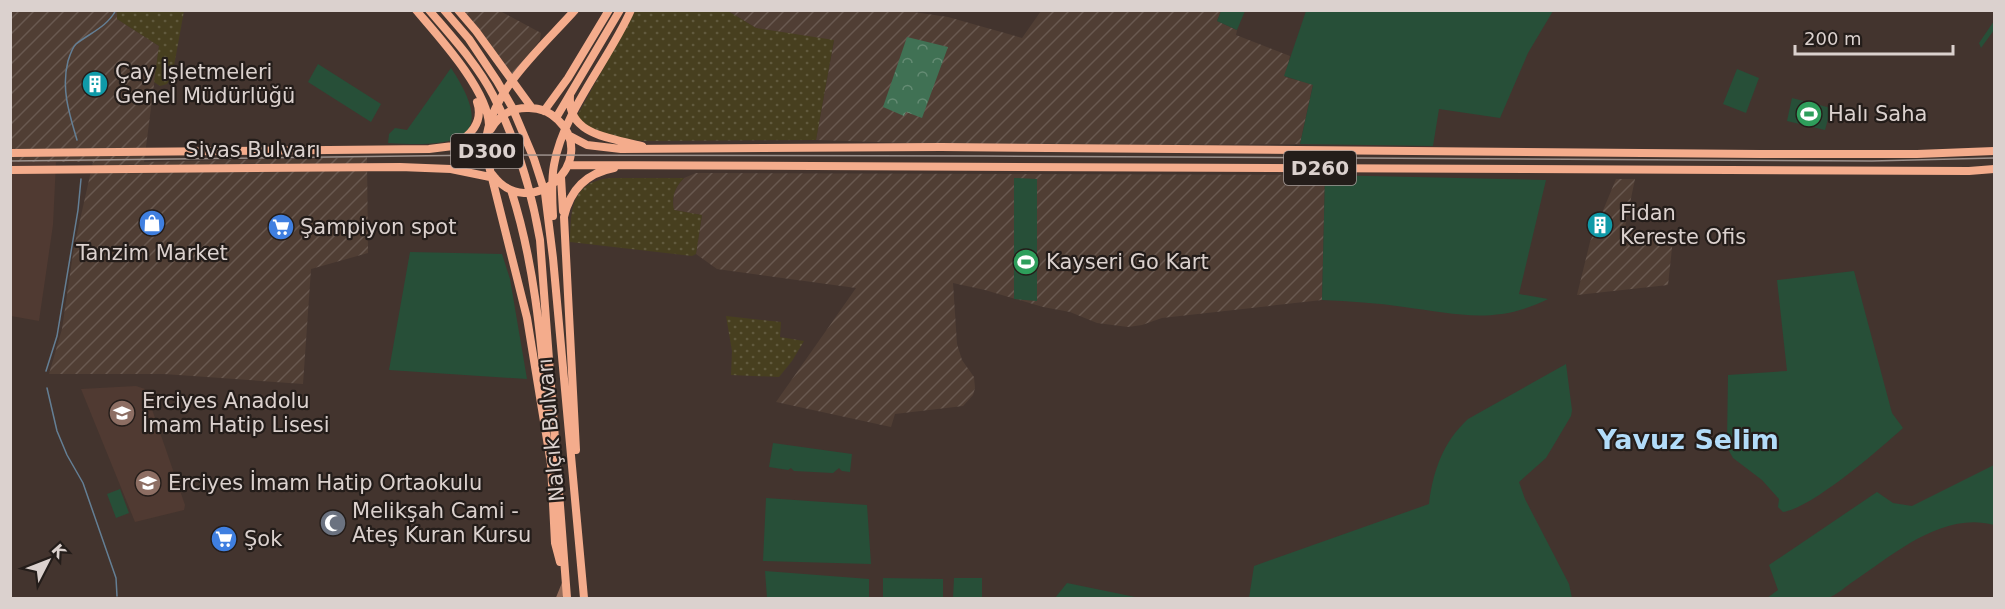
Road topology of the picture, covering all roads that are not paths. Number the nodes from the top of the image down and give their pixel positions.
1 (416, 10) edge
2 (429, 10) edge
3 (444, 10) edge
4 (458, 10) edge
5 (575, 10) edge
6 (609, 10) edge
7 (620, 10) edge
8 (629, 13) edge
9 (465, 70) junction
10 (570, 94) junction
11 (532, 108) junction
12 (544, 111) junction
13 (556, 118) junction
14 (568, 135) junction
15 (487, 138) junction
16 (444, 148) junction
17 (651, 148) junction
18 (1995, 151) edge
19 (10, 153) edge
20 (568, 165) junction
21 (646, 165) junction
22 (10, 170) edge
23 (1994, 170) edge
24 (561, 177) junction
25 (495, 178) junction
26 (511, 190) junction
27 (564, 220) junction
28 (553, 258) junction
29 (551, 464) junction
30 (574, 480) junction
31 (565, 582) junction
32 (559, 598) edge
33 (567, 598) edge
34 (584, 598) edge

1 - 9 highway
2 - 31 highway, Nalçık Bulvarı
3 - 28 highway
4 - 11 highway
5 - 29 highway, D300
6 - 12 highway, D300
7 - 10 highway
8 - 28 highway, D300
9 - 15 highway
9 - 16 highway
10 - 13 highway
10 - 17 highway
11 - 12 highway
11 - 15 highway
12 - 13 highway
13 - 14 highway
14 - 17 highway
14 - 20 highway
15 - 16 highway, Sivas Bulvarı
15 - 25 highway
16 - 19 highway, Sivas Bulvarı
17 - 18 highway, D260
20 - 21 highway
20 - 24 highway
21 - 23 highway, D260
21 - 27 highway
22 - 25 highway, Sivas Bulvarı
24 - 26 highway
24 - 27 highway
25 - 26 highway
26 - 29 highway
27 - 30 highway
28 - 30 highway, Nalçık Bulvarı / D300
29 - 31 highway
30 - 34 highway, Nalçık Bulvarı / D300
31 - 32 street
31 - 33 highway, Nalçık Bulvarı

